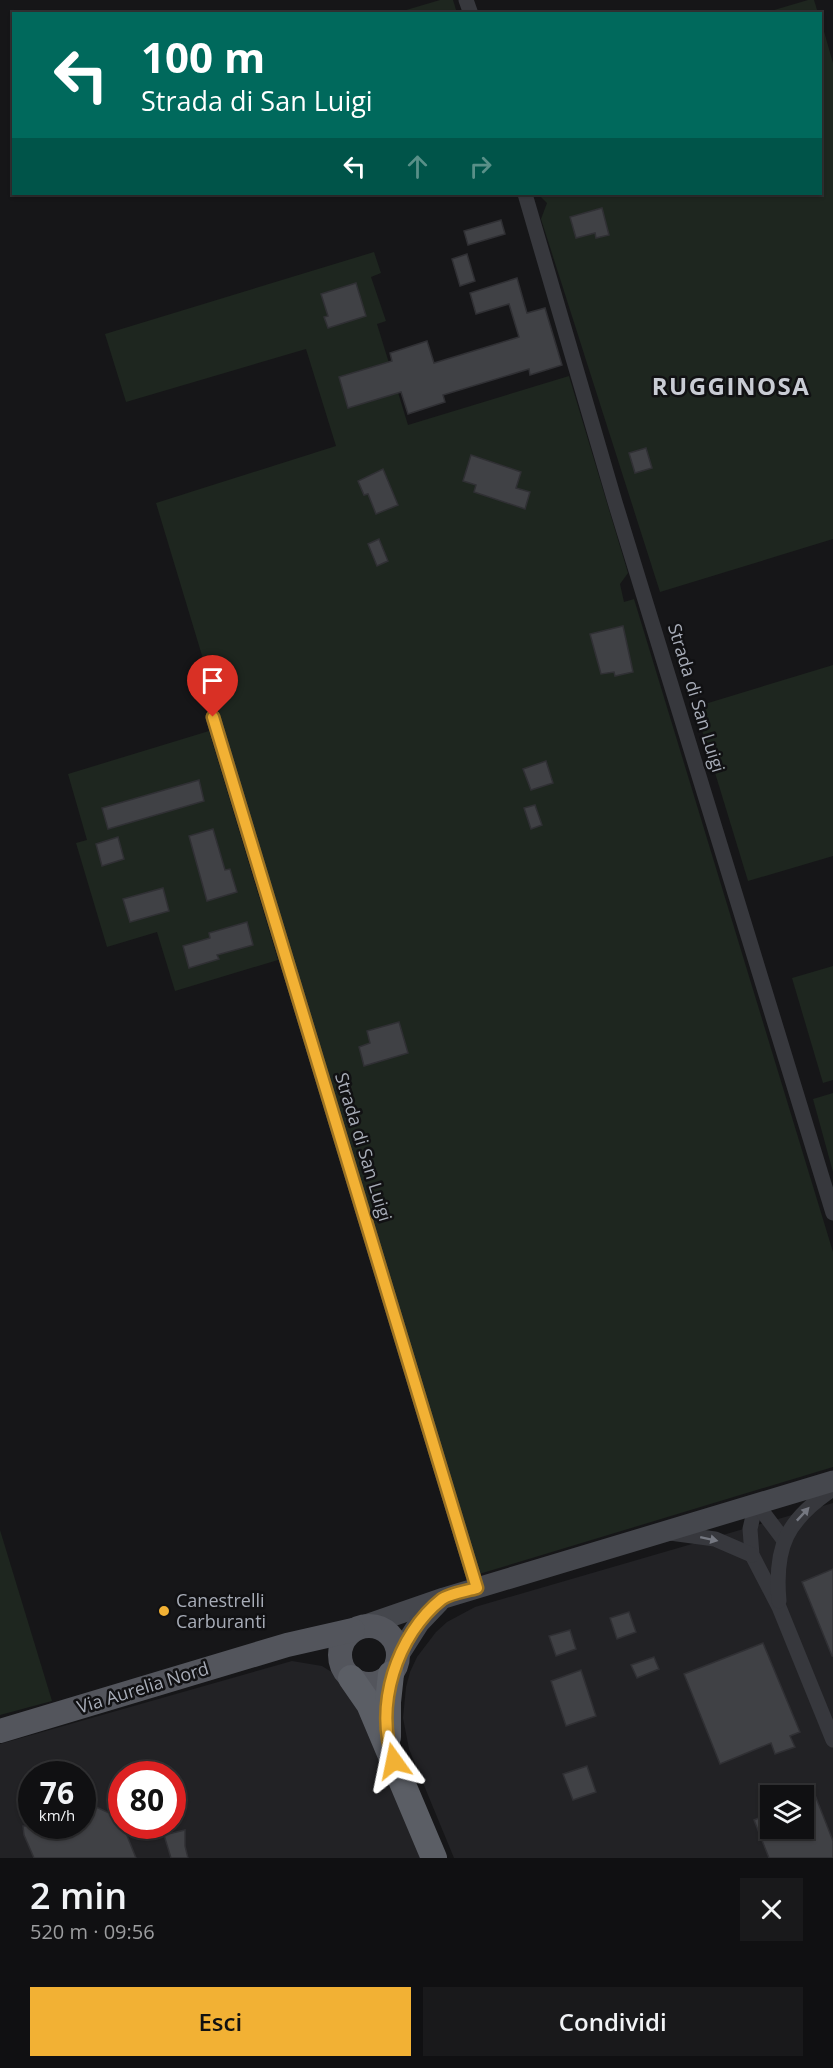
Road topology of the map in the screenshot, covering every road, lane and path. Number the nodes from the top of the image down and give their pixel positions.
1 (525, 195) edge
2 (213, 717) dead end
3 (833, 1214) edge
4 (833, 1481) edge
5 (833, 1489) edge
6 (756, 1503) junction
7 (664, 1533) junction
8 (783, 1539) junction
9 (752, 1555) junction
10 (477, 1588) junction
11 (444, 1598) junction
12 (779, 1607) junction
13 (360, 1628) junction
14 (286, 1645) junction
15 (395, 1665) junction
16 (347, 1673) junction
17 (0, 1731) edge
18 (833, 1740) edge
19 (388, 1746) junction
20 (434, 1858) edge

1 - 3 street, Strada di San Luigi
2 - 10 street, Strada di San Luigi
4 - 6 main road
8 -> 5 street
6 - 7 main road
6 - 8 street
6 - 9 street
7 -> 9 street
7 - 10 main road
8 - 12 street
9 - 12 street
10 - 11 main road
11 - 13 main road
11 - 15 main road
12 - 18 street
13 - 14 main road, Via Aurelia Nord
13 - 15 main road
13 - 16 main road
14 - 16 main road
14 - 17 main road, Via Aurelia Nord
15 - 16 main road
15 - 19 highway
16 - 19 highway
19 - 20 highway

